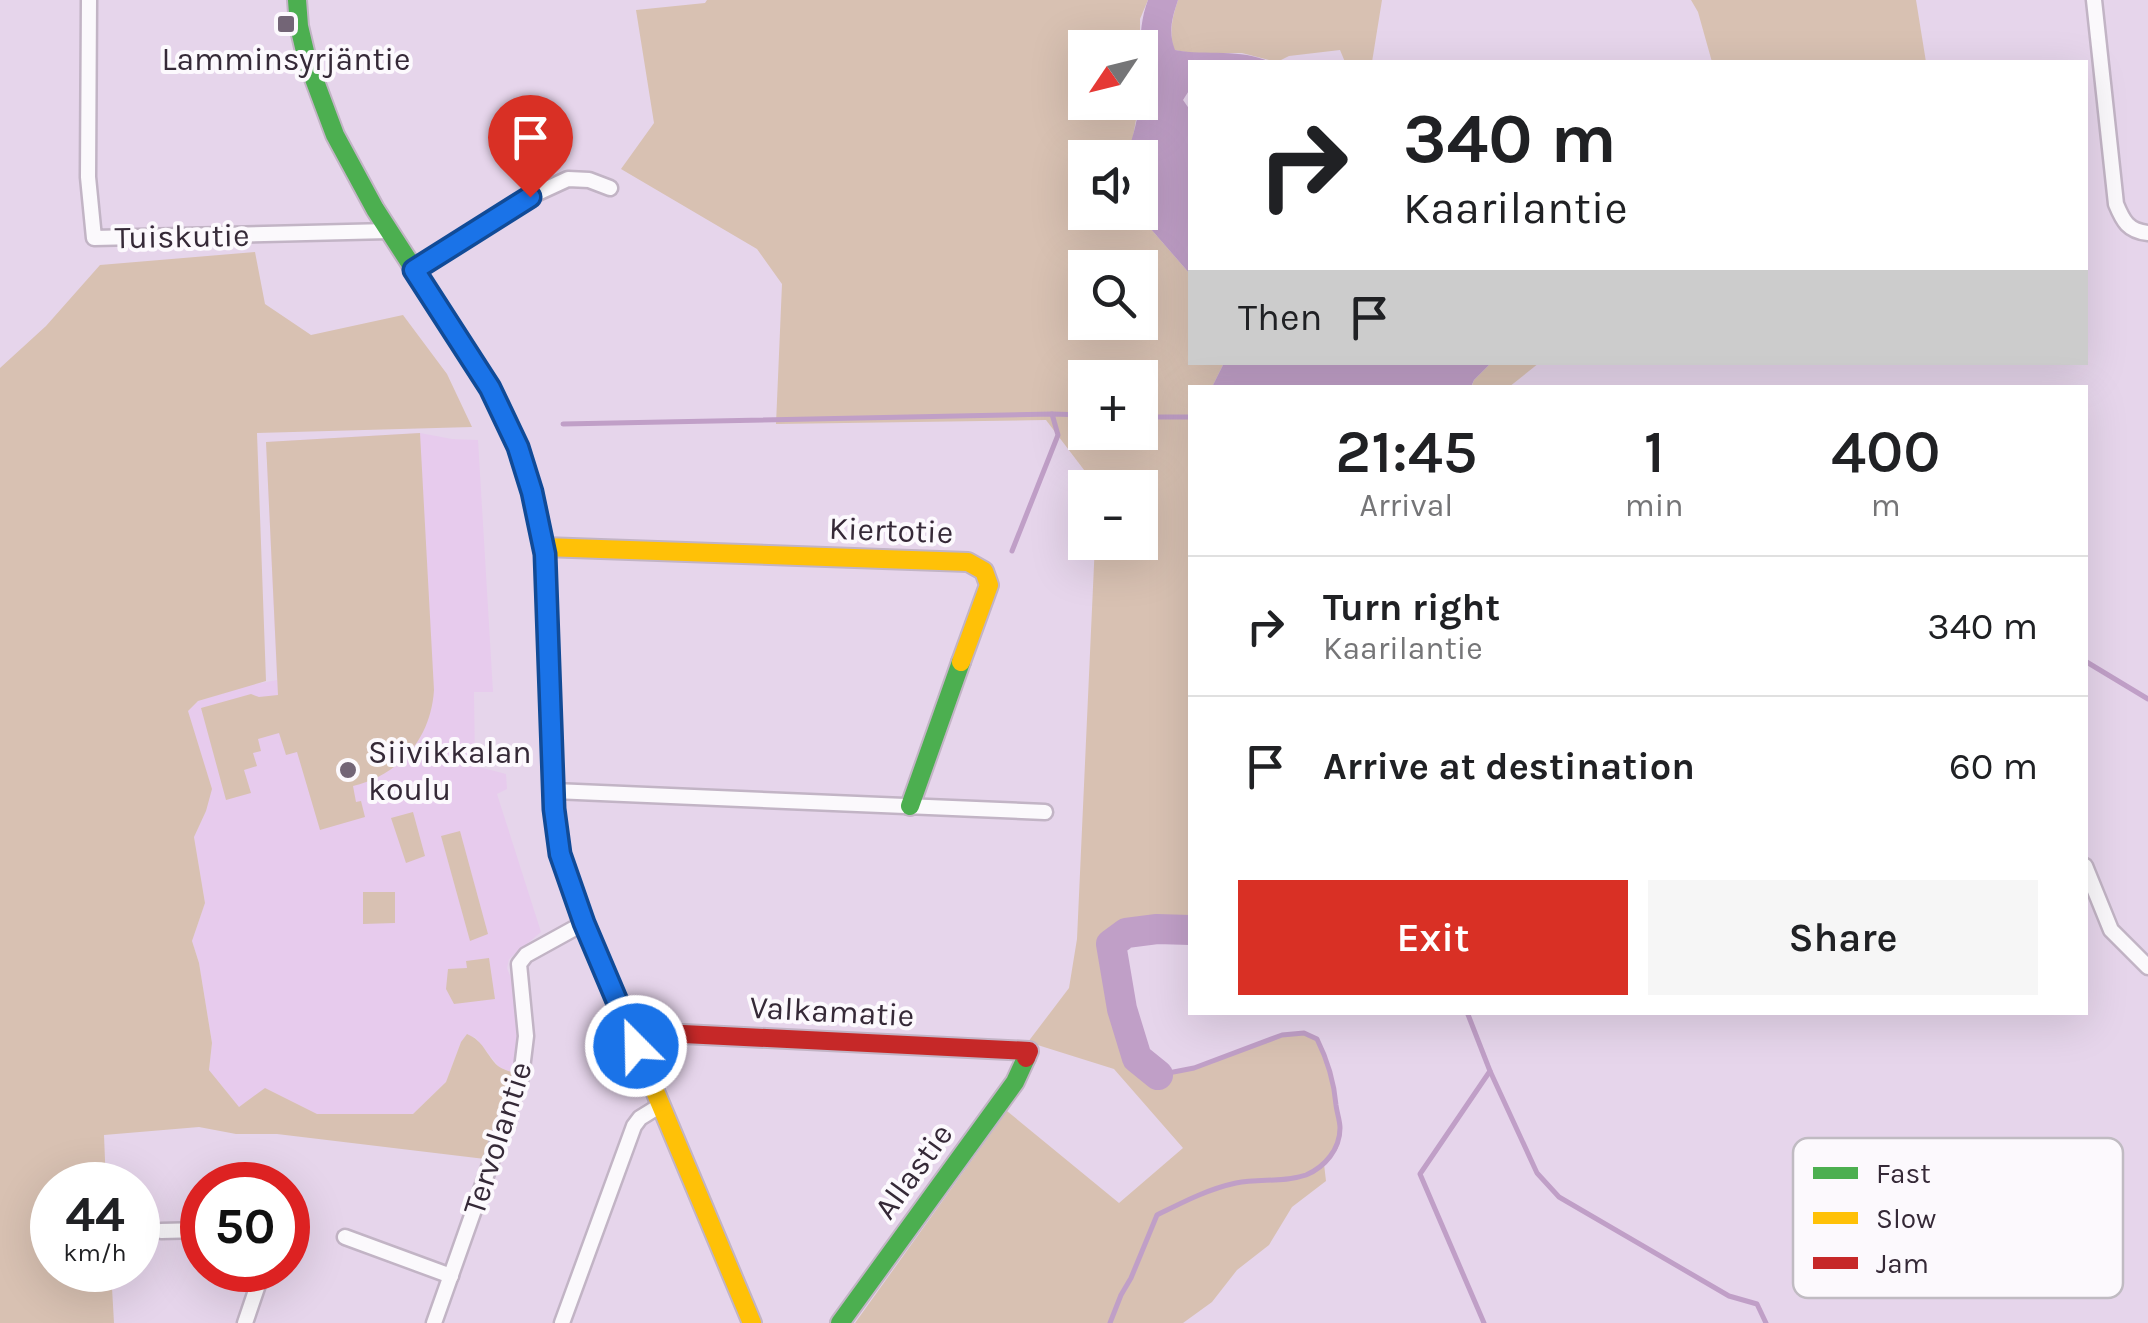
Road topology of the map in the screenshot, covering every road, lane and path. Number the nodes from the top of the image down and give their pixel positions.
1 (89, 0) edge
2 (297, 0) edge
3 (2094, 0) edge
4 (610, 188) dead end
5 (389, 231) junction
6 (2148, 233) edge
7 (414, 270) junction
8 (544, 547) junction
9 (554, 791) junction
10 (910, 806) junction
11 (1044, 812) dead end
12 (2088, 874) edge
13 (584, 923) junction
14 (2148, 968) edge
15 (632, 1036) junction
16 (1029, 1051) joint
17 (662, 1106) junction
18 (160, 1231) dead end
19 (180, 1231) edge
20 (345, 1237) dead end
21 (451, 1276) junction
22 (255, 1292) edge
23 (244, 1323) edge
24 (434, 1323) edge
25 (562, 1323) edge
26 (752, 1323) edge
27 (840, 1323) edge

1 - 5 street, Tuiskutie
2 - 5 main road
3 - 6 street
4 - 7 street
5 - 7 main road
7 - 8 main road
8 - 9 main road
8 - 10 main road, Kiertotie
9 - 10 street
9 - 13 main road
10 - 11 street
12 - 14 street
13 - 15 main road
13 - 21 street, Tervolantie
15 - 16 main road, Valkamatie
15 - 17 main road
16 - 27 main road, Allastie
17 - 25 street
17 - 26 main road
18 - 19 street
20 - 21 street
21 - 24 street, Tervolantie
22 - 23 street

